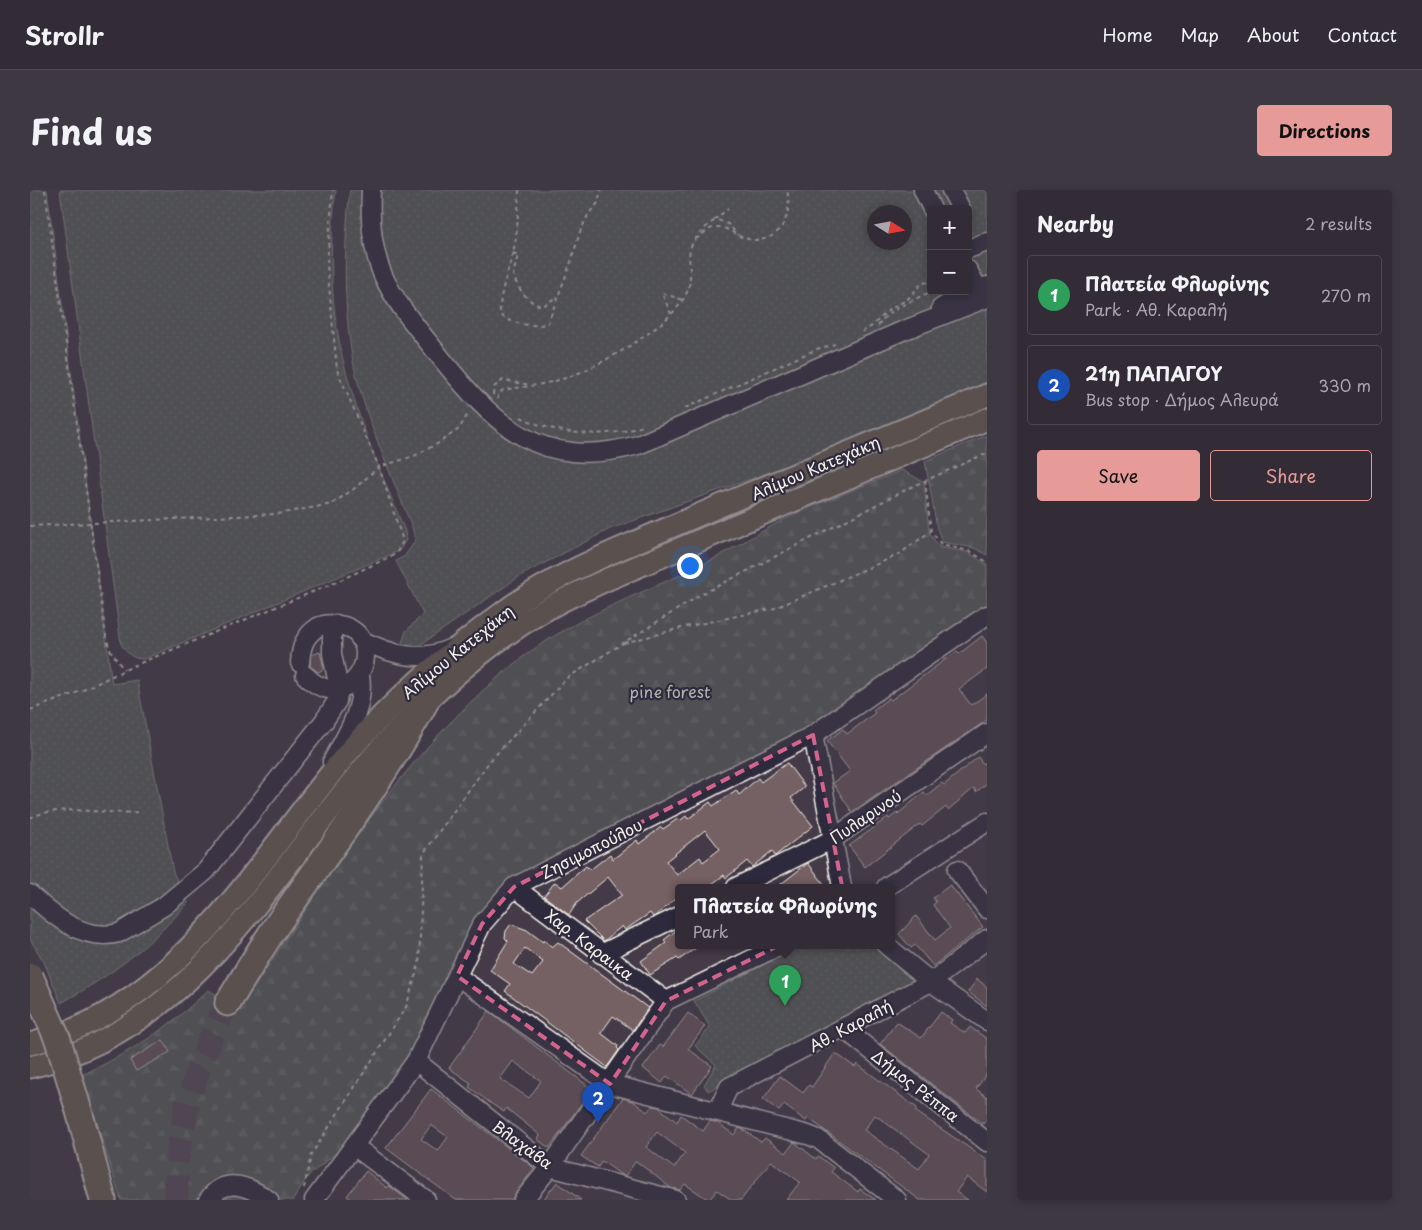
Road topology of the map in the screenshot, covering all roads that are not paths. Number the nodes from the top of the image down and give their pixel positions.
1 (371, 190) edge
2 (924, 190) edge
3 (951, 190) edge
4 (930, 205) edge
5 (959, 205) edge
6 (987, 242) edge
7 (972, 248) edge
8 (976, 293) edge
9 (987, 395) edge
10 (987, 419) edge
11 (987, 615) edge
12 (336, 624) junction
13 (361, 640) junction
14 (461, 644) junction
15 (360, 675) junction
16 (339, 689) junction
17 (426, 701) junction
18 (987, 734) edge
19 (812, 735) junction
20 (314, 796) junction
21 (987, 822) edge
22 (831, 840) junction
23 (957, 870) dead end
24 (742, 884) edge
25 (841, 884) edge
26 (891, 884) edge
27 (514, 887) junction
28 (30, 894) edge
29 (987, 909) edge
30 (675, 918) edge
31 (987, 938) edge
32 (773, 949) edge
33 (891, 949) edge
34 (602, 954) junction
35 (30, 976) edge
36 (456, 976) junction
37 (931, 982) junction
38 (666, 1001) junction
39 (228, 1003) tunnel mouth
40 (30, 1013) edge
41 (987, 1021) edge
42 (844, 1029) junction
43 (30, 1044) edge
44 (416, 1061) junction
45 (30, 1066) edge
46 (610, 1084) junction
47 (718, 1110) junction
48 (72, 1118) junction
49 (987, 1142) edge
50 (354, 1146) junction
51 (550, 1167) junction
52 (309, 1196) edge
53 (86, 1200) edge
54 (103, 1200) edge
55 (208, 1200) edge
56 (269, 1200) edge
57 (426, 1200) edge
58 (522, 1200) edge
59 (676, 1200) edge
60 (897, 1200) edge

1 - 8 street
2 - 4 street
3 - 5 street
6 - 7 street
9 - 14 main road, Αλίμου Κατεχάκη
10 - 17 main road, Αλίμου Κατεχάκη
11 - 19 street, Ζησιμοπούλου
12 - 13 street
12 - 16 street
12 - 16 street
13 - 14 street
13 - 15 street
14 - 20 main road, Αλίμου Κατεχάκη
15 - 16 street
15 - 20 street
16 - 28 street
17 - 39 highway
17 - 45 main road, Αλίμου Κατεχάκη
18 - 22 street, Πυλαρινού
19 - 22 street
19 - 27 street, Ζησιμοπούλου
20 - 43 main road, Αλίμου Κατεχάκη
21 - 26 street
22 - 24 street, Πυλαρινού
22 - 25 street
23 - 29 street
27 - 34 street, Χαρ. Καραικα
27 - 36 street, Ζησιμοπούλου
30 - 34 street
31 - 37 street, Αθ. Καραλή
32 - 38 street
33 - 37 street
34 - 38 street, Χαρ. Καραικα
35 - 48 highway, bridge
36 - 44 street, Ζησιμοπούλου
36 - 46 street
37 - 41 street
37 - 42 street, Αθ. Καραλή
38 - 46 street
40 - 48 highway
42 - 47 street, Αθ. Καραλή
42 - 49 street, Δήμος Ρέππα
44 - 50 street, Ζησιμοπούλου
44 - 51 street, Βλαχάβα
46 - 47 street
46 - 51 street
47 - 60 street
48 - 53 highway
48 - 54 highway
50 - 52 street, Ζησιμοπούλου
50 - 57 street
51 - 58 street
51 - 59 street, Βλαχάβα
55 - 56 street

